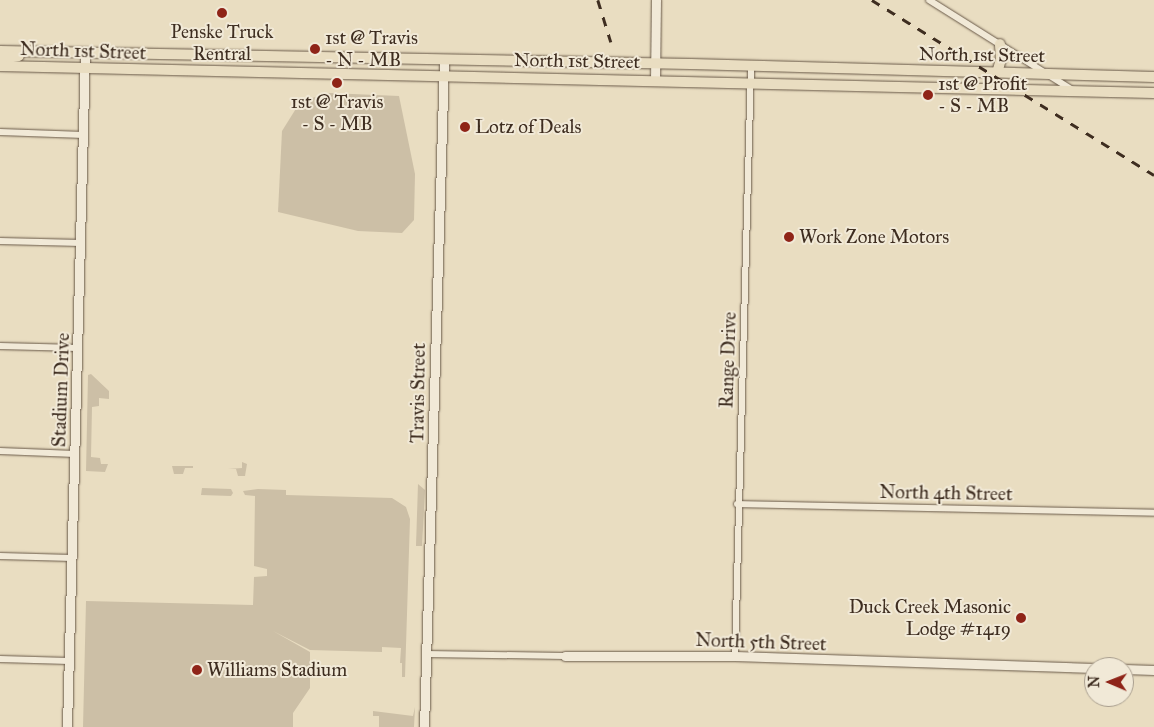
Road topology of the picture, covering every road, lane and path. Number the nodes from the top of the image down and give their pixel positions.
1 (656, 0) edge
2 (929, 0) edge
3 (1000, 44) junction
4 (0, 52) edge
5 (22, 52) junction
6 (85, 54) junction
7 (0, 59) edge
8 (333, 59) junction
9 (444, 61) junction
10 (472, 61) junction
11 (656, 64) junction
12 (0, 66) edge
13 (751, 66) junction
14 (85, 68) junction
15 (908, 71) junction
16 (997, 73) junction
17 (1046, 74) junction
18 (333, 76) junction
19 (443, 76) junction
20 (471, 77) junction
21 (1154, 77) edge
22 (655, 81) junction
23 (751, 83) junction
24 (908, 87) junction
25 (1072, 90) junction
26 (1154, 93) edge
27 (0, 132) edge
28 (84, 135) junction
29 (0, 241) edge
30 (81, 243) junction
31 (0, 346) edge
32 (78, 348) junction
33 (0, 452) edge
34 (75, 454) junction
35 (737, 504) junction
36 (1154, 513) edge
37 (0, 556) edge
38 (72, 558) junction
39 (426, 654) junction
40 (565, 656) joint
41 (735, 656) junction
42 (0, 659) edge
43 (69, 661) junction
44 (1084, 668) edge
45 (1134, 669) edge
46 (1154, 670) edge
47 (67, 727) edge
48 (424, 727) edge

1 - 11 street
2 - 3 street
3 - 16 main road
3 - 17 street
4 - 5 main road, North 1st Street
5 - 6 main road, North 1st Street
5 - 7 main road
6 - 8 main road, North 1st Street
6 - 14 street, Stadium Drive
8 - 9 main road, North 1st Street
8 - 18 main road
9 - 10 main road, North 1st Street
9 - 19 street, Travis Street
10 - 11 main road, North 1st Street
10 - 20 main road
11 - 13 main road, North 1st Street
11 - 22 street
12 - 14 main road, North 1st Street
13 - 15 main road, North 1st Street
13 - 23 street, Range Drive
14 - 18 main road, North 1st Street
14 - 28 street, Stadium Drive
15 - 16 main road, North 1st Street
15 - 24 main road
16 - 17 main road, North 1st Street
17 - 21 main road, North 1st Street
17 - 25 street
18 - 19 main road, North 1st Street
19 - 20 main road, North 1st Street
19 - 39 street, Travis Street
20 - 22 main road, North 1st Street
22 - 23 main road, North 1st Street
23 - 24 main road, North 1st Street
23 - 35 street, Range Drive
24 - 25 main road, North 1st Street
25 - 26 main road, North 1st Street
27 - 28 street
28 - 30 street, Stadium Drive
29 - 30 street
30 - 32 street, Stadium Drive
31 - 32 street
32 - 34 street, Stadium Drive
33 - 34 street
34 - 38 street, Stadium Drive
35 - 36 street, North 4th Street
35 - 41 street, Range Drive
37 - 38 street
38 - 43 street, Stadium Drive
39 - 40 street, North 5th Street
39 - 48 street, Travis Street
40 - 41 street, North 5th Street
41 - 44 street, North 5th Street
42 - 43 street
43 - 47 street, Stadium Drive
45 - 46 street

